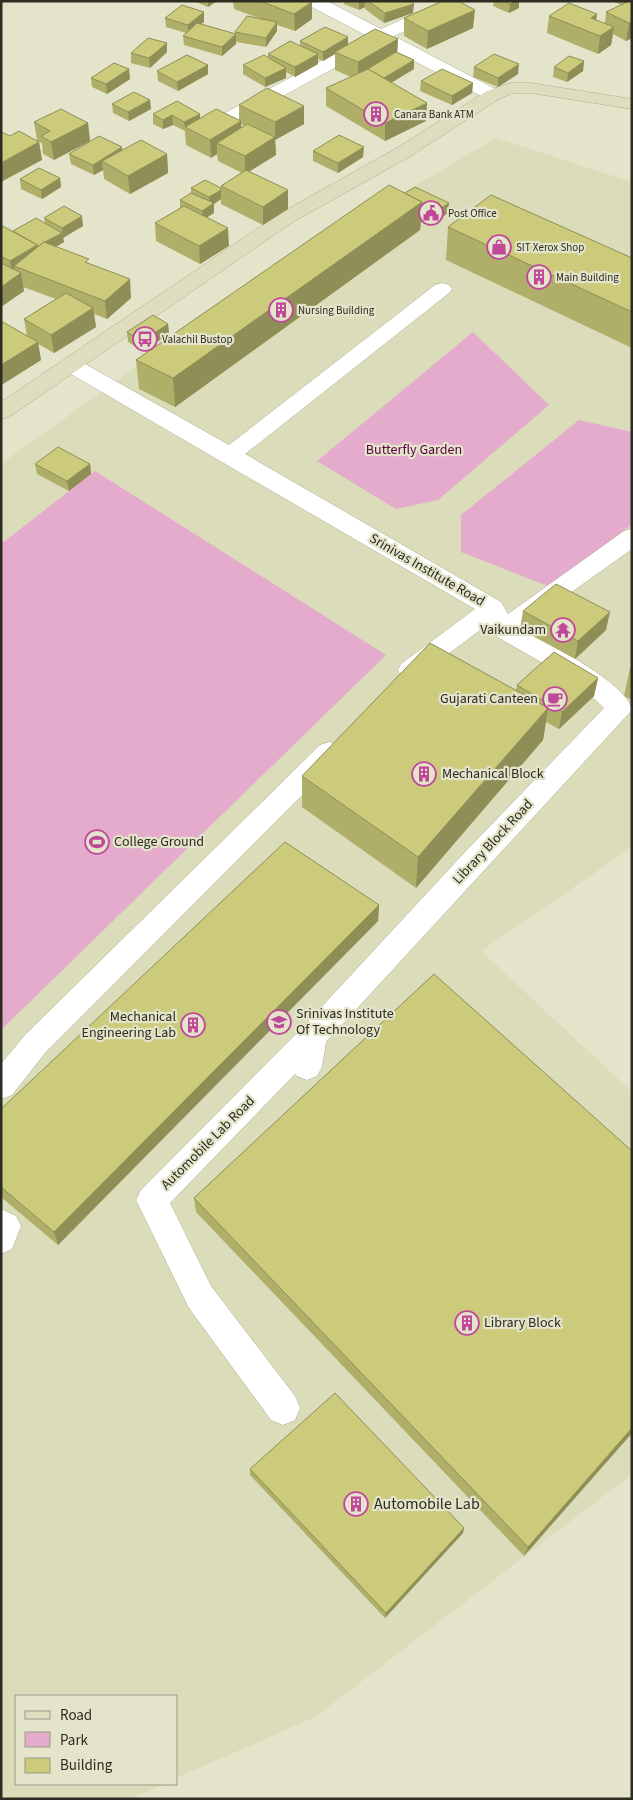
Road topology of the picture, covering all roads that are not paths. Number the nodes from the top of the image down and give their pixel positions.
1 (456, 1) edge
2 (319, 2) edge
3 (380, 36) junction
4 (493, 95) junction
5 (632, 104) edge
6 (229, 118) edge
7 (442, 289) dead end
8 (71, 365) junction
9 (1, 412) edge
10 (230, 455) junction
11 (632, 537) edge
12 (498, 618) junction
13 (392, 688) edge
14 (626, 711) edge
15 (344, 737) edge
16 (312, 1037) junction
17 (307, 1067) dead end
18 (1, 1086) edge
19 (1, 1223) edge
20 (1, 1239) edge
21 (283, 1408) dead end

1 - 3 street
2 - 3 street
3 - 4 street
3 - 6 street
4 - 5 main road
4 - 8 main road
7 - 10 street
8 - 9 main road
8 - 10 street, Srinivas Institute Road
10 - 12 street, Srinivas Institute Road
11 - 12 street
12 - 13 street
12 - 14 street, Library Block Road
14 - 16 street, Library Block Road
15 - 18 street
16 - 17 street
16 - 21 street, Automobile Lab Road
19 - 20 street

